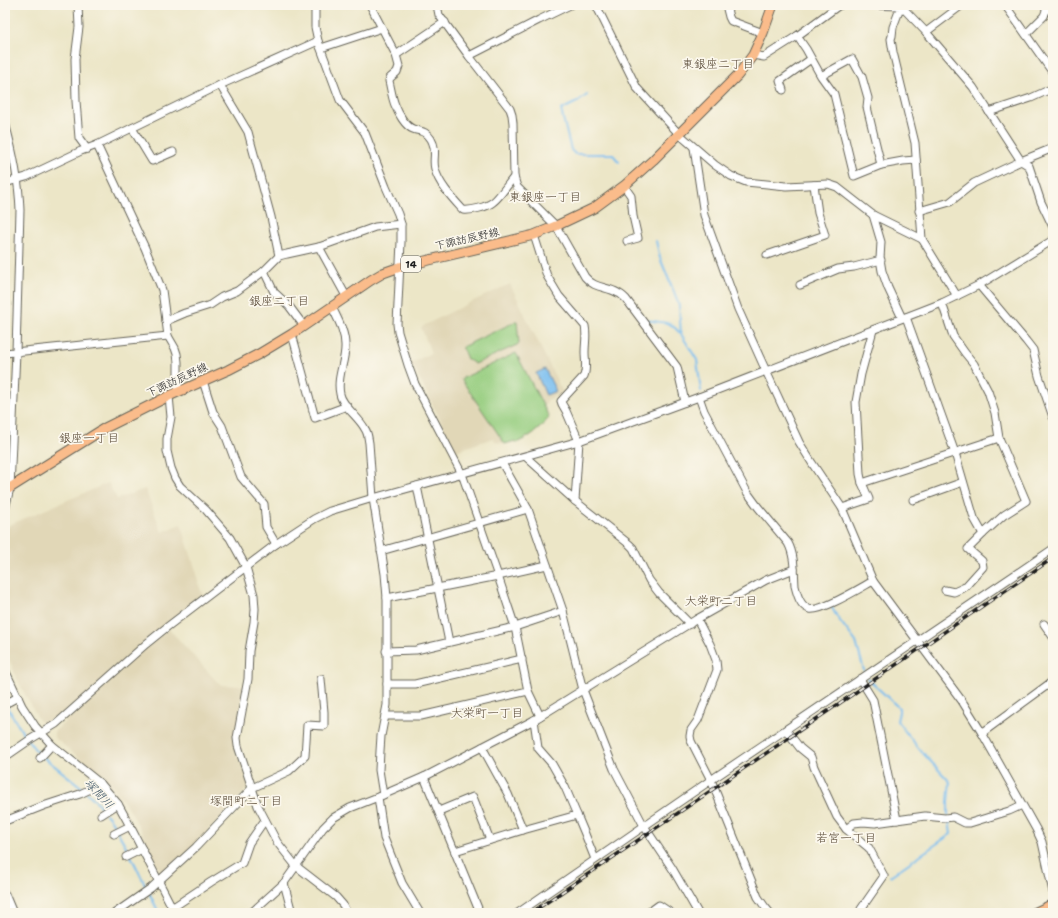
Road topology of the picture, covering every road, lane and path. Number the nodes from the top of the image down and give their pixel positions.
1 (78, 5) edge
2 (315, 5) edge
3 (370, 5) edge
4 (436, 5) edge
5 (570, 5) edge
6 (596, 5) edge
7 (726, 5) edge
8 (773, 5) edge
9 (841, 5) edge
10 (868, 5) edge
11 (962, 5) edge
12 (1005, 5) edge
13 (1048, 5) edge
14 (901, 6) edge
15 (445, 22) junction
16 (382, 28) junction
17 (926, 32) junction
18 (763, 33) junction
19 (1026, 34) junction
20 (797, 36) junction
21 (320, 45) junction
22 (396, 55) junction
23 (753, 55) junction
24 (469, 56) junction
25 (811, 59) junction
26 (1053, 73) edge
27 (821, 76) junction
28 (220, 84) junction
29 (1053, 88) edge
30 (783, 90) dead end
31 (990, 112) junction
32 (5, 123) edge
33 (132, 128) junction
34 (679, 134) junction
35 (97, 145) junction
36 (694, 148) junction
37 (1053, 148) edge
38 (87, 149) junction
39 (173, 152) dead end
40 (916, 160) junction
41 (1021, 161) junction
42 (881, 165) junction
43 (514, 177) junction
44 (17, 180) junction
45 (5, 183) edge
46 (814, 185) junction
47 (624, 186) junction
48 (919, 211) junction
49 (873, 215) junction
50 (401, 224) junction
51 (556, 226) junction
52 (1053, 227) edge
53 (534, 235) junction
54 (922, 239) junction
55 (1053, 240) edge
56 (627, 241) dead end
57 (319, 247) junction
58 (767, 255) dead end
59 (279, 256) junction
60 (881, 260) junction
61 (400, 267) junction
62 (264, 271) junction
63 (800, 285) dead end
64 (979, 285) junction
65 (346, 296) junction
66 (957, 296) junction
67 (942, 303) junction
68 (332, 306) junction
69 (904, 318) junction
70 (166, 320) junction
71 (304, 326) junction
72 (873, 330) junction
73 (292, 334) junction
74 (168, 336) junction
75 (16, 352) junction
76 (5, 353) edge
77 (766, 371) junction
78 (203, 381) junction
79 (1053, 392) edge
80 (174, 394) junction
81 (1045, 395) junction
82 (699, 397) junction
83 (685, 402) junction
84 (347, 406) junction
85 (1053, 417) edge
86 (5, 419) edge
87 (13, 419) junction
88 (999, 438) junction
89 (579, 441) junction
90 (954, 453) junction
91 (526, 457) junction
92 (502, 463) junction
93 (462, 474) junction
94 (964, 482) junction
95 (862, 483) junction
96 (417, 486) junction
97 (8, 490) edge
98 (373, 498) junction
99 (913, 500) dead end
100 (575, 501) junction
101 (842, 508) junction
102 (5, 509) edge
103 (528, 509) junction
104 (478, 523) junction
105 (983, 534) junction
106 (428, 537) junction
107 (276, 544) junction
108 (1053, 549) edge
109 (381, 551) junction
110 (547, 565) junction
111 (246, 567) junction
112 (794, 569) junction
113 (498, 576) junction
114 (873, 581) junction
115 (438, 588) junction
116 (945, 590) dead end
117 (387, 598) junction
118 (563, 611) junction
119 (697, 620) junction
120 (690, 624) junction
121 (1044, 624) dead end
122 (515, 627) junction
123 (1053, 637) edge
124 (917, 641) junction
125 (449, 642) junction
126 (386, 651) junction
127 (522, 659) junction
128 (5, 672) edge
129 (321, 678) dead end
130 (860, 679) junction
131 (1053, 680) edge
132 (387, 684) junction
133 (583, 690) junction
134 (528, 691) junction
135 (18, 698) junction
136 (7, 703) edge
137 (385, 716) junction
138 (537, 718) junction
139 (786, 730) junction
140 (982, 733) junction
141 (41, 734) junction
142 (52, 746) junction
143 (482, 748) junction
144 (5, 757) edge
145 (40, 758) dead end
146 (424, 776) junction
147 (711, 780) junction
148 (101, 784) junction
149 (252, 788) junction
150 (380, 796) junction
151 (118, 804) junction
152 (1022, 805) junction
153 (439, 811) junction
154 (101, 815) dead end
155 (577, 815) junction
156 (265, 820) junction
157 (897, 820) junction
158 (5, 821) edge
159 (130, 826) junction
160 (644, 826) junction
161 (846, 829) junction
162 (523, 830) junction
163 (114, 834) dead end
164 (490, 840) junction
165 (142, 849) junction
166 (455, 851) junction
167 (126, 857) dead end
168 (595, 860) junction
169 (296, 866) junction
170 (159, 881) junction
171 (284, 883) junction
172 (1053, 892) edge
173 (5, 894) edge
174 (1053, 904) edge
175 (174, 911) edge
176 (13, 913) edge
177 (115, 913) edge
178 (251, 913) edge
179 (292, 913) edge
180 (347, 913) edge
181 (420, 913) edge
182 (480, 913) edge
183 (518, 913) edge
184 (648, 913) edge
185 (671, 913) edge
186 (698, 913) edge
187 (770, 913) edge
188 (863, 913) edge
189 (1034, 913) edge

1 - 38 street
2 - 21 street
3 - 16 street
4 - 15 street
5 - 24 street
6 - 34 street
7 - 18 street
8 - 18 main road, 下諏訪辰野線 / 14
9 - 20 street
10 - 14 street
11 - 17 street
12 - 19 street
13 - 19 street
14 - 17 street
14 - 40 street
15 - 22 street
15 - 24 street
16 - 21 street
16 - 22 street
17 - 31 street
18 - 23 main road, 下諏訪辰野線 / 14
19 - 26 street
20 - 23 street
20 - 25 street
21 - 28 street
21 - 50 street
22 - 43 street
23 - 34 main road, 下諏訪辰野線 / 14
24 - 43 street
25 - 27 street
25 - 30 street
27 - 42 street
27 - 42 street
28 - 33 street
28 - 59 street
29 - 31 street
31 - 41 street
32 - 44 street
33 - 35 street
33 - 39 street
34 - 36 street
34 - 47 main road, 下諏訪辰野線 / 14
35 - 38 street
35 - 70 street
36 - 46 street
36 - 77 street
37 - 41 street
38 - 44 street
40 - 42 street
40 - 48 street
41 - 48 street
41 - 52 street
43 - 51 street
44 - 45 street
44 - 75 street
46 - 49 street
46 - 58 street
47 - 51 main road, 下諏訪辰野線 / 14
47 - 56 street
48 - 54 street
49 - 54 street
49 - 60 street
50 - 57 street
50 - 61 street
51 - 53 main road, 下諏訪辰野線 / 14
51 - 83 street
53 - 61 main road, 下諏訪辰野線 / 14
53 - 89 street
54 - 66 street
55 - 64 street
57 - 59 street
57 - 65 street
59 - 62 street
60 - 63 street
60 - 69 street
61 - 65 main road, 下諏訪辰野線 / 14
61 - 93 street
62 - 70 street
62 - 71 street
64 - 66 street
64 - 81 street
65 - 68 main road, 下諏訪辰野線 / 14
66 - 67 street
67 - 69 street
67 - 88 street
68 - 71 main road, 下諏訪辰野線 / 14
68 - 84 street
69 - 72 street
69 - 90 street
70 - 74 street
71 - 73 main road, 下諏訪辰野線 / 14
72 - 77 street
72 - 95 street
73 - 78 main road, 下諏訪辰野線 / 14
73 - 84 street
74 - 75 street
74 - 80 street
75 - 76 street
75 - 87 street
77 - 82 street
77 - 101 street
78 - 80 main road, 下諏訪辰野線 / 14
78 - 107 street
79 - 81 street
80 - 97 main road, 下諏訪辰野線 / 14
80 - 111 street
81 - 85 street
82 - 83 street
82 - 112 street
83 - 89 street
84 - 98 street
86 - 87 street
87 - 97 street
88 - 90 street
88 - 105 street
89 - 91 street
89 - 100 street
90 - 94 street
90 - 95 street
91 - 92 street
91 - 100 street
92 - 93 street
92 - 103 street
93 - 96 street
93 - 104 street
94 - 99 street
94 - 105 street
95 - 101 street
96 - 98 street
96 - 106 street
97 - 102 street
98 - 107 street
98 - 109 street
100 - 120 street
101 - 114 street
103 - 104 street
103 - 110 street
104 - 106 street
104 - 113 street
105 - 116 street
106 - 109 street
106 - 115 street
107 - 111 street
108 - 124 street
109 - 117 street
110 - 113 street
110 - 118 street
111 - 141 street
111 - 149 street
112 - 114 street
112 - 119 street
113 - 115 street
113 - 122 street
114 - 124 street
115 - 117 street
115 - 125 street
117 - 126 street
118 - 122 street
118 - 133 street
119 - 120 street
119 - 147 street
120 - 133 street
121 - 123 street
122 - 125 street
122 - 127 street
124 - 130 street
124 - 140 street
125 - 126 street
126 - 132 street
127 - 132 street
127 - 134 street
128 - 135 street
129 - 149 street
130 - 139 street
130 - 157 street
131 - 140 street
132 - 137 street
133 - 138 street
133 - 160 street
134 - 137 street
134 - 138 street
135 - 136 street
135 - 141 street
137 - 150 street
138 - 143 street
138 - 155 street
139 - 147 street
139 - 161 street
140 - 152 street
141 - 142 street
141 - 144 street
142 - 145 street
142 - 148 street
143 - 146 street
143 - 162 street
146 - 150 street
146 - 153 street
147 - 160 street
147 - 187 street
148 - 151 street
148 - 158 street
149 - 156 street
149 - 170 street
150 - 169 street
150 - 181 street
151 - 154 street
151 - 159 street
152 - 157 street
152 - 172 street
153 - 164 street
153 - 166 street
155 - 162 street
155 - 168 street
156 - 169 street
156 - 175 street
157 - 161 street
159 - 163 street
159 - 165 street
160 - 168 street
160 - 186 street
161 - 188 street
162 - 164 street
164 - 166 street
165 - 167 street
165 - 170 street
166 - 182 street
168 - 183 street
169 - 171 street
169 - 180 street
170 - 175 street
170 - 177 street
171 - 178 street
171 - 179 street
173 - 176 street
174 - 189 main road
184 - 185 street

